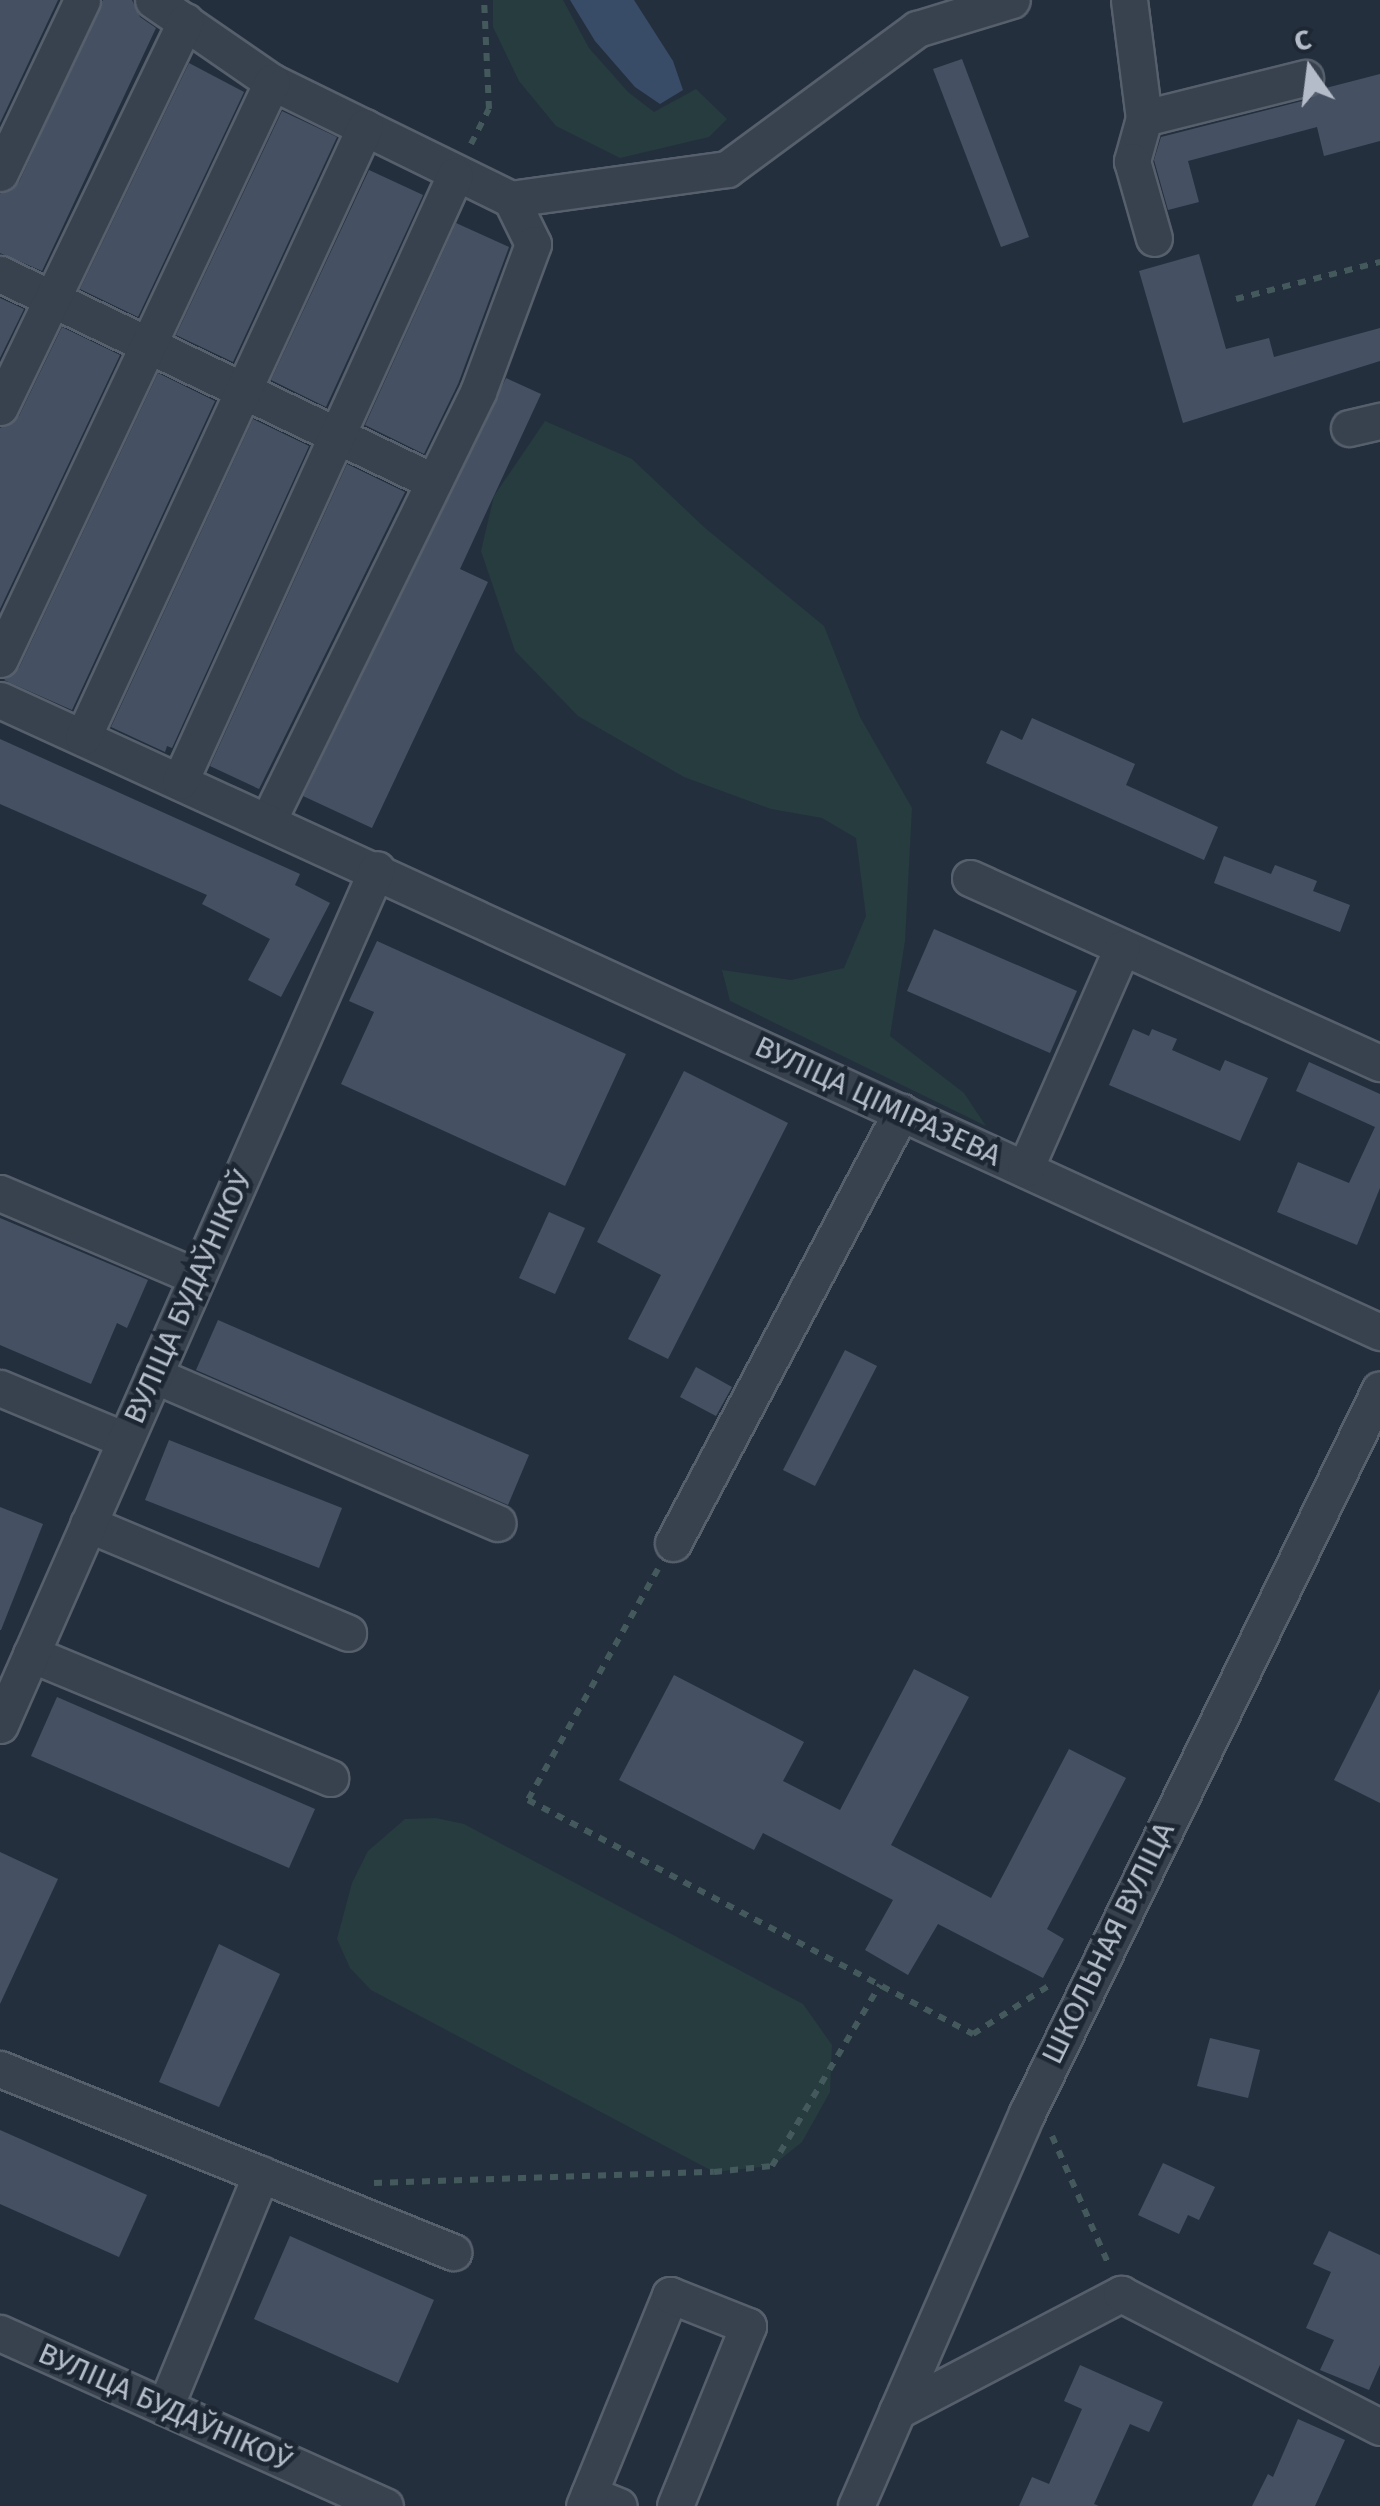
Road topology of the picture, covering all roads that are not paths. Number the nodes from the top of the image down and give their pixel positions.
1 (82, 0) edge
2 (152, 0) edge
3 (1012, 0) edge
4 (1128, 0) edge
5 (186, 21) junction
6 (1304, 78) dead end
7 (272, 82) junction
8 (1144, 118) junction
9 (365, 126) junction
10 (0, 173) edge
11 (455, 175) junction
12 (511, 199) junction
13 (1154, 238) dead end
14 (0, 274) edge
15 (52, 299) junction
16 (148, 345) junction
17 (243, 390) junction
18 (0, 407) edge
19 (337, 435) junction
20 (434, 482) junction
21 (0, 659) edge
22 (0, 700) edge
23 (82, 737) junction
24 (180, 780) junction
25 (268, 820) junction
26 (377, 869) junction
27 (970, 878) dead end
28 (1122, 948) junction
29 (1380, 1063) edge
30 (901, 1112) junction
31 (1025, 1169) junction
32 (0, 1193) edge
33 (197, 1277) junction
34 (1380, 1332) edge
35 (154, 1375) junction
36 (0, 1388) edge
37 (1380, 1389) edge
38 (126, 1440) junction
39 (497, 1523) dead end
40 (88, 1524) junction
41 (673, 1543) road end
42 (348, 1633) dead end
43 (31, 1654) junction
44 (0, 1724) edge
45 (330, 1778) dead end
46 (0, 2069) edge
47 (262, 2174) junction
48 (453, 2252) dead end
49 (0, 2333) edge
50 (165, 2407) junction
51 (897, 2412) junction
52 (1380, 2427) edge
53 (597, 2502) edge
54 (385, 2506) edge
55 (675, 2506) edge
56 (856, 2506) edge

1 - 10 street
2 - 5 street
3 - 12 street
4 - 8 street
5 - 7 street
5 - 15 street
6 - 8 street
7 - 9 street
7 - 16 street
8 - 13 street
9 - 11 street
9 - 17 street
11 - 12 street
11 - 19 street
12 - 20 street
14 - 15 street
15 - 16 street
15 - 18 street
16 - 17 street
16 - 21 street
17 - 19 street
17 - 23 street
19 - 20 street
19 - 24 street
20 - 25 street
22 - 23 street, ВУЛІЦА ЦІМІРАЗЕВА
23 - 24 street, ВУЛІЦА ЦІМІРАЗЕВА
24 - 25 street, ВУЛІЦА ЦІМІРАЗЕВА
25 - 26 street, ВУЛІЦА ЦІМІРАЗЕВА
26 - 30 street, ВУЛІЦА ЦІМІРАЗЕВА
26 - 33 street, ВУЛІЦА БУДАЎНІКОЎ
27 - 28 street
28 - 29 street
28 - 31 street
30 - 31 street, ВУЛІЦА ЦІМІРАЗЕВА
30 - 41 street
31 - 34 street, ВУЛІЦА ЦІМІРАЗЕВА
32 - 33 street
33 - 35 street, ВУЛІЦА БУДАЎНІКОЎ
35 - 38 street, ВУЛІЦА БУДАЎНІКОЎ
35 - 39 street
36 - 38 street
37 - 51 street, ШКОЛЬНАЯ ВУЛІЦА
38 - 40 street, ВУЛІЦА БУДАЎНІКОЎ
40 - 42 street
40 - 43 street, ВУЛІЦА БУДАЎНІКОЎ
43 - 44 street, ВУЛІЦА БУДАЎНІКОЎ
43 - 45 street
46 - 47 street
47 - 48 street
47 - 50 street
49 - 50 street, ВУЛІЦА БУДАЎНІКОЎ
50 - 54 street, ВУЛІЦА БУДАЎНІКОЎ
51 - 52 street
51 - 56 street, ШКОЛЬНАЯ ВУЛІЦА
53 - 55 street

